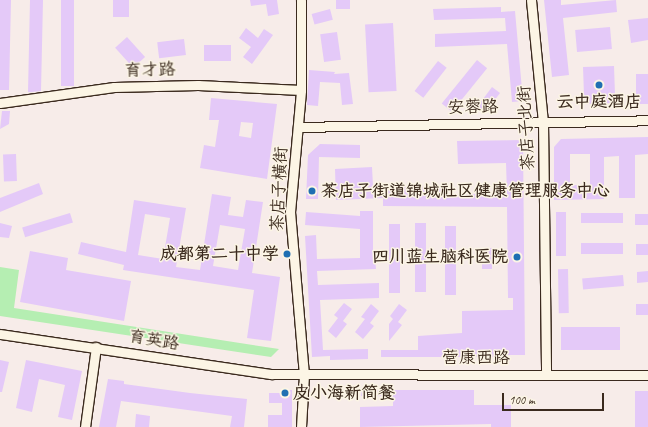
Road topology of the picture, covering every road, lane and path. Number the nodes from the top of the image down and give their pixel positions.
1 (301, 0) edge
2 (532, 0) edge
3 (301, 90) junction
4 (0, 103) edge
5 (648, 120) edge
6 (543, 122) junction
7 (299, 127) junction
8 (0, 334) edge
9 (96, 347) junction
10 (546, 374) junction
11 (304, 375) junction
12 (648, 375) edge
13 (85, 427) edge
14 (301, 427) edge

1 - 3 street, 茶店子横街
2 - 6 street, 茶店子北街
3 - 4 street, 育才路
3 - 7 street, 茶店子横街
5 - 6 street, 安蓉路
6 - 7 street, 安蓉路
6 - 10 street, 茶店子北街
7 - 11 street, 茶店子横街
8 - 9 street, 育英路
9 - 11 street, 育英路
9 - 13 street
10 - 11 street, 营康西路
10 - 12 street, 营康西路
11 - 14 street, 茶店子横街

